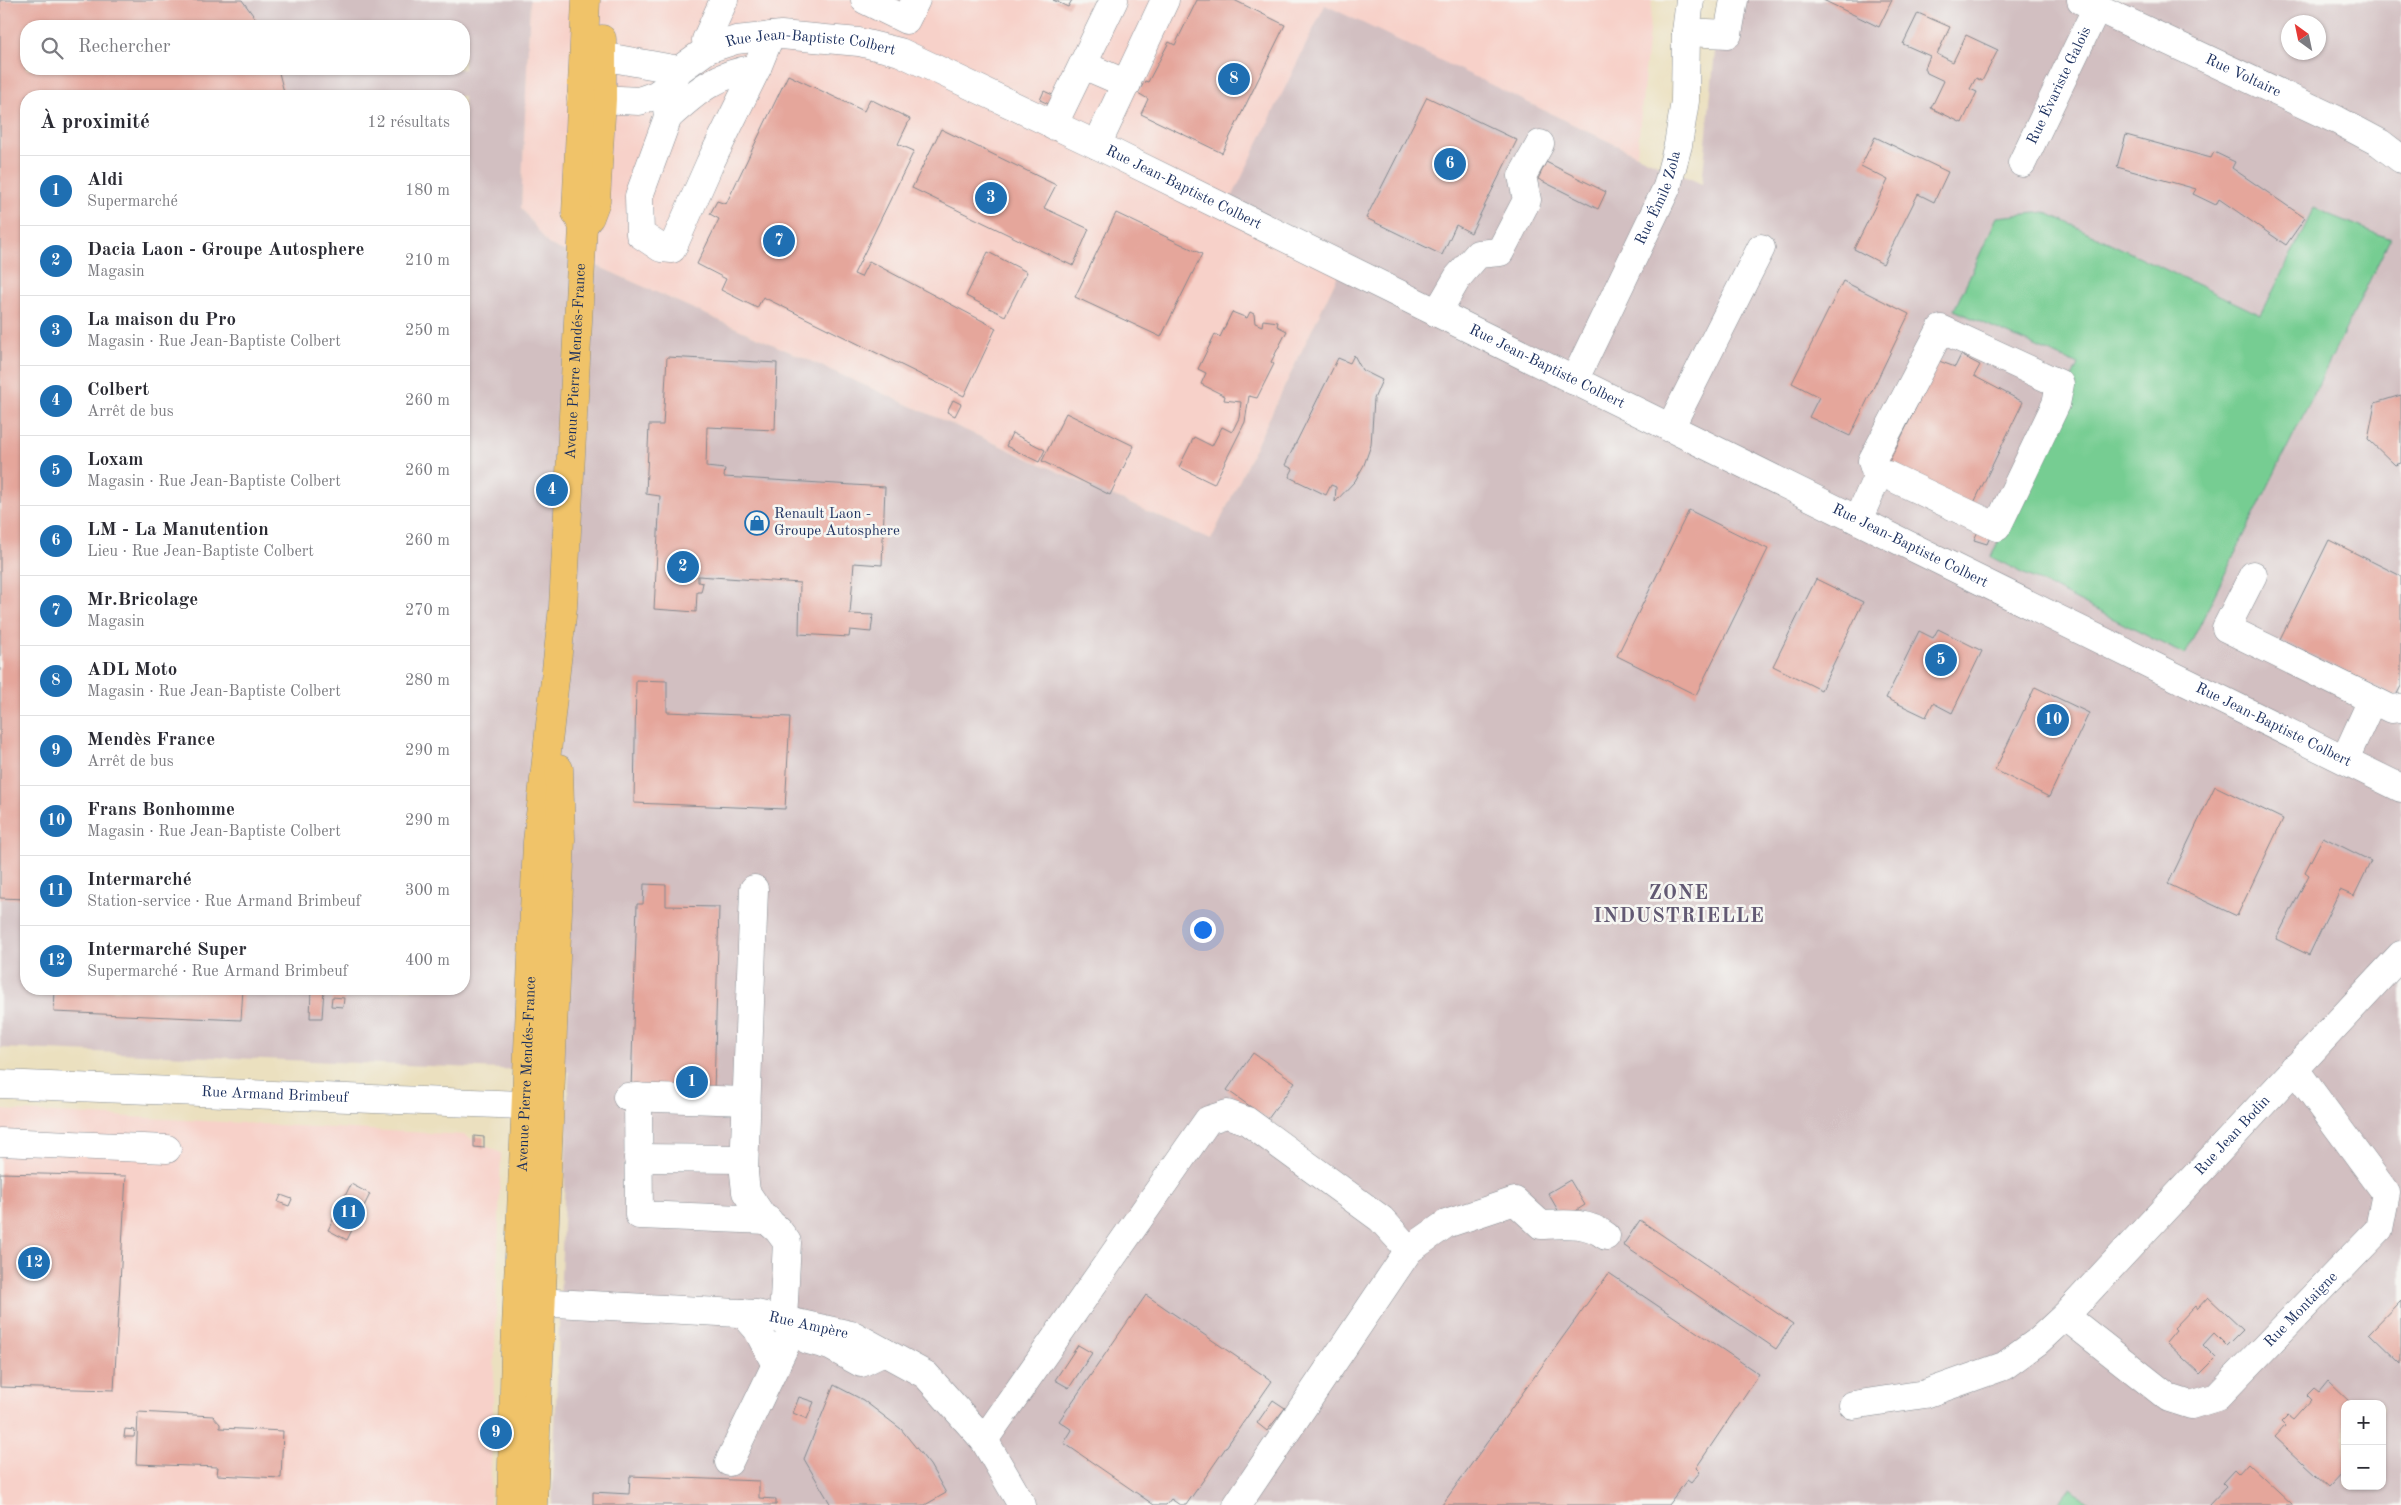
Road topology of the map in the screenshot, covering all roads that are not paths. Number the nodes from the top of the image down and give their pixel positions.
1 (586, 0) edge
2 (604, 0) edge
3 (724, 0) edge
4 (865, 0) edge
5 (916, 0) edge
6 (1114, 0) edge
7 (1165, 0) edge
8 (1690, 0) edge
9 (1734, 0) edge
10 (2089, 4) edge
11 (1686, 32) junction
12 (770, 36) junction
13 (708, 50) junction
14 (593, 56) junction
15 (1083, 64) junction
16 (757, 68) junction
17 (673, 79) junction
18 (1127, 84) junction
19 (592, 98) junction
20 (668, 117) junction
21 (1053, 126) junction
22 (1540, 144) dead end
23 (1097, 145) junction
24 (2401, 159) edge
25 (2022, 163) dead end
26 (1761, 248) dead end
27 (1437, 313) junction
28 (1574, 381) junction
29 (1670, 428) junction
30 (1877, 477) junction
31 (1858, 520) junction
32 (2253, 575) dead end
33 (2372, 700) junction
34 (2401, 708) edge
35 (2345, 759) junction
36 (2401, 788) edge
37 (754, 889) dead end
38 (2401, 955) edge
39 (2294, 1068) junction
40 (0, 1084) edge
41 (746, 1101) junction
42 (538, 1105) junction
43 (0, 1142) edge
44 (167, 1148) dead end
45 (638, 1158) junction
46 (744, 1159) junction
47 (768, 1220) junction
48 (1606, 1236) dead end
49 (1409, 1250) junction
50 (530, 1310) junction
51 (743, 1313) junction
52 (2065, 1316) junction
53 (789, 1321) junction
54 (884, 1352) junction
55 (780, 1356) junction
56 (1853, 1405) dead end
57 (984, 1440) junction
58 (728, 1462) dead end
59 (511, 1505) edge
60 (533, 1505) edge
61 (1022, 1505) edge
62 (1237, 1505) edge

1 - 14 main road, Avenue Pierre Mendés-France
2 - 14 main road, Avenue Pierre Mendés-France
3 - 13 street
4 - 5 street
6 - 15 street
7 - 18 street
8 - 11 street, Rue Émile Zola
9 - 11 street
10 - 24 street, Rue Voltaire
10 - 25 street, Rue Évariste Galois
11 - 28 street, Rue Émile Zola
12 - 13 street, Rue Jean-Baptiste Colbert
12 - 16 street
12 - 21 street, Rue Jean-Baptiste Colbert
13 - 17 street, Rue Jean-Baptiste Colbert
14 - 17 street
14 - 19 main road, Avenue Pierre Mendés-France
15 - 18 street
15 - 21 street
16 - 20 street
16 - 20 street
17 - 19 street, Rue Jean-Baptiste Colbert
17 - 20 street
18 - 23 street
19 - 42 main road, Avenue Pierre Mendés-France
21 - 23 street, Rue Jean-Baptiste Colbert
22 - 27 street
23 - 27 street, Rue Jean-Baptiste Colbert
26 - 29 street
27 - 28 street, Rue Jean-Baptiste Colbert
28 - 29 street, Rue Jean-Baptiste Colbert
29 - 31 street, Rue Jean-Baptiste Colbert
30 - 30 street
30 - 31 street
31 - 35 street, Rue Jean-Baptiste Colbert
32 - 33 street
33 - 34 street
33 - 35 street
35 - 36 street, Rue Jean-Baptiste Colbert
37 - 41 street
38 - 39 street, Rue Jean Bodin
39 - 52 street, Rue Jean Bodin
39 - 52 street, Rue Montaigne
40 - 42 street, Rue Armand Brimbeuf
41 - 45 street
41 - 46 street
42 - 50 main road, Avenue Pierre Mendés-France
43 - 44 street
45 - 46 street
45 - 47 street
46 - 47 street
47 - 53 street
48 - 49 street
49 - 57 street
49 - 62 street
50 - 51 street, Rue Ampère
50 - 59 main road, Avenue Pierre Mendés-France
50 - 60 main road, Avenue Pierre Mendés-France
51 - 53 street, Rue Ampère
51 - 55 street
52 - 56 street, Rue Jean Bodin
53 - 54 street, Rue Ampère
53 - 55 street
54 - 55 street
54 - 57 street, Rue Ampère
55 - 58 street
57 - 61 street, Rue Ampère

